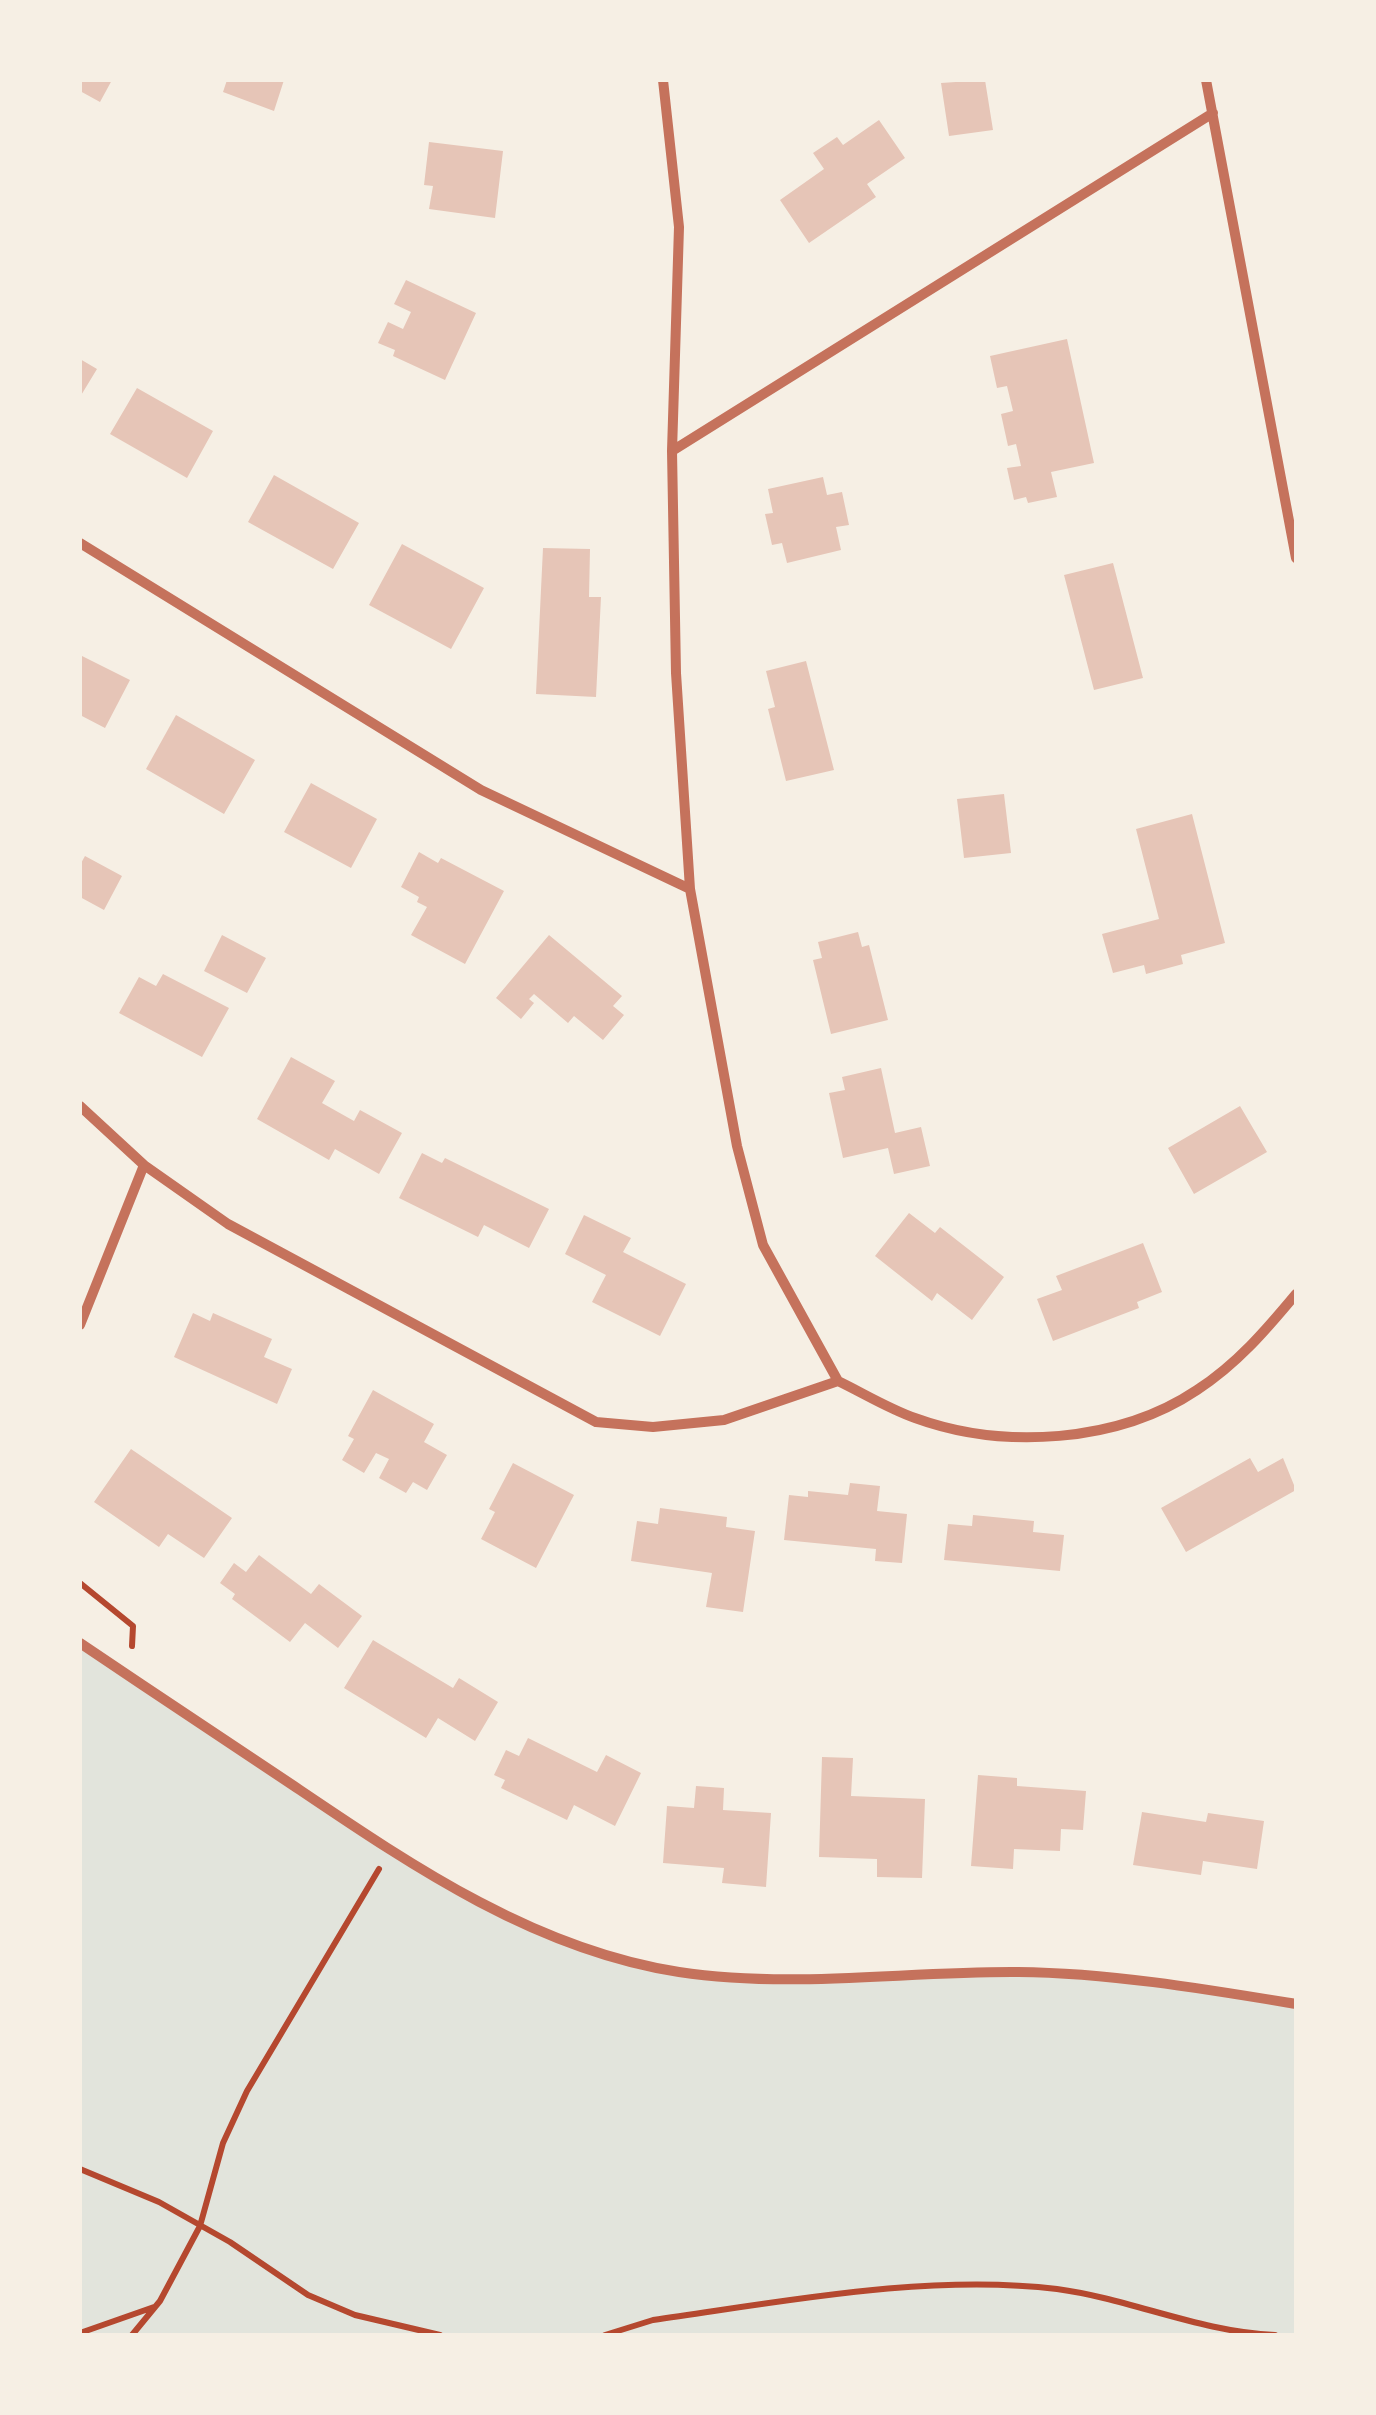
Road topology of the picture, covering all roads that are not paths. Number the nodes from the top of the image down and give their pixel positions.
1 (663, 80) edge
2 (1206, 80) edge
3 (1212, 113) junction
4 (672, 451) junction
5 (80, 544) edge
6 (1296, 558) edge
7 (690, 890) junction
8 (80, 1106) edge
9 (144, 1166) junction
10 (1296, 1294) edge
11 (80, 1325) edge
12 (838, 1381) junction
13 (80, 1643) edge
14 (1296, 2004) edge

1 - 4 street
2 - 3 street
3 - 4 street
3 - 6 street
4 - 7 street
5 - 7 street
7 - 12 street
8 - 9 street
9 - 11 street
9 - 12 street
10 - 12 street
13 - 14 street

